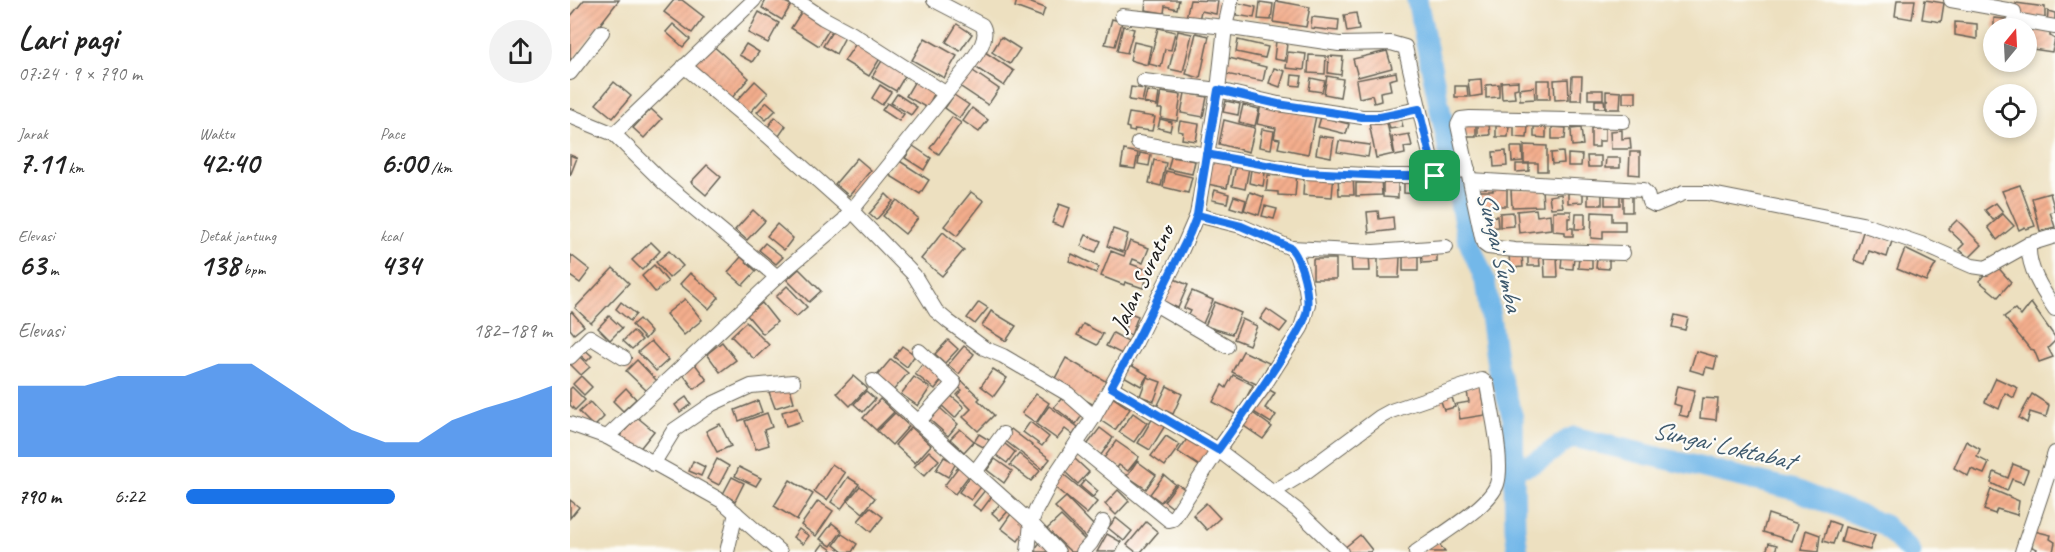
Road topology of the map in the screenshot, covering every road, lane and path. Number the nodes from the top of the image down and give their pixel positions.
1 (754, 0) edge
2 (796, 0) edge
3 (934, 0) edge
4 (1231, 0) edge
5 (1951, 0) edge
6 (1122, 16) dead end
7 (1225, 27) junction
8 (2055, 27) edge
9 (602, 32) dead end
10 (684, 66) junction
11 (570, 73) edge
12 (1144, 81) dead end
13 (1218, 90) junction
14 (945, 93) junction
15 (1419, 109) junction
16 (570, 116) edge
17 (1623, 121) dead end
18 (614, 134) junction
19 (1137, 143) dead end
20 (1206, 154) junction
21 (1467, 174) junction
22 (1439, 175) junction
23 (852, 211) junction
24 (1197, 215) junction
25 (2055, 236) edge
26 (2029, 244) junction
27 (1446, 247) dead end
28 (1291, 248) junction
29 (1623, 253) dead end
30 (777, 278) junction
31 (1155, 304) junction
32 (2055, 309) edge
33 (1227, 346) dead end
34 (918, 351) dead end
35 (570, 357) edge
36 (624, 358) dead end
37 (873, 381) dead end
38 (793, 382) dead end
39 (1111, 387) junction
40 (1094, 417) junction
41 (918, 422) junction
42 (570, 424) edge
43 (1003, 434) dead end
44 (607, 437) junction
45 (1076, 444) junction
46 (1218, 450) junction
47 (2055, 453) edge
48 (653, 464) junction
49 (975, 472) junction
50 (1273, 492) junction
51 (736, 513) junction
52 (1103, 522) dead end
53 (1031, 523) junction
54 (727, 552) edge
55 (780, 552) edge
56 (1028, 552) edge
57 (1058, 552) edge
58 (1083, 552) edge
59 (1341, 552) edge
60 (1416, 552) edge
61 (2022, 552) edge

1 - 10 street
2 - 14 street
3 - 14 street
4 - 7 street, Jalan Suratno
5 - 8 street
6 - 7 street
7 - 13 street, Jalan Suratno
7 - 15 street
9 - 11 street
10 - 18 street
10 - 23 street
12 - 13 street
13 - 15 street
13 - 20 street, Jalan Suratno
14 - 23 street
15 - 22 street
16 - 18 street
17 - 21 street
18 - 30 street
19 - 20 street
20 - 22 street
20 - 24 street, Jalan Suratno
21 - 22 street
21 - 26 street
21 - 29 street
23 - 30 street
23 - 40 street
24 - 28 street
24 - 31 street, Jalan Suratno
25 - 26 street
26 - 32 street
27 - 28 street
28 - 46 street
30 - 44 street
31 - 33 street
31 - 39 street, Jalan Suratno
34 - 41 street
35 - 36 street
37 - 41 street
38 - 48 street
39 - 40 street, Jalan Suratno
39 - 46 street
40 - 45 street, Jalan Suratno
41 - 49 street
42 - 44 street
43 - 49 street
44 - 48 street
45 - 46 street
45 - 53 street, Jalan Suratno
46 - 50 street
47 - 61 street
48 - 51 street
49 - 53 street
50 - 59 street
50 - 60 street
51 - 54 street
51 - 55 street
52 - 58 street
53 - 56 street, Jalan Suratno
53 - 57 street

